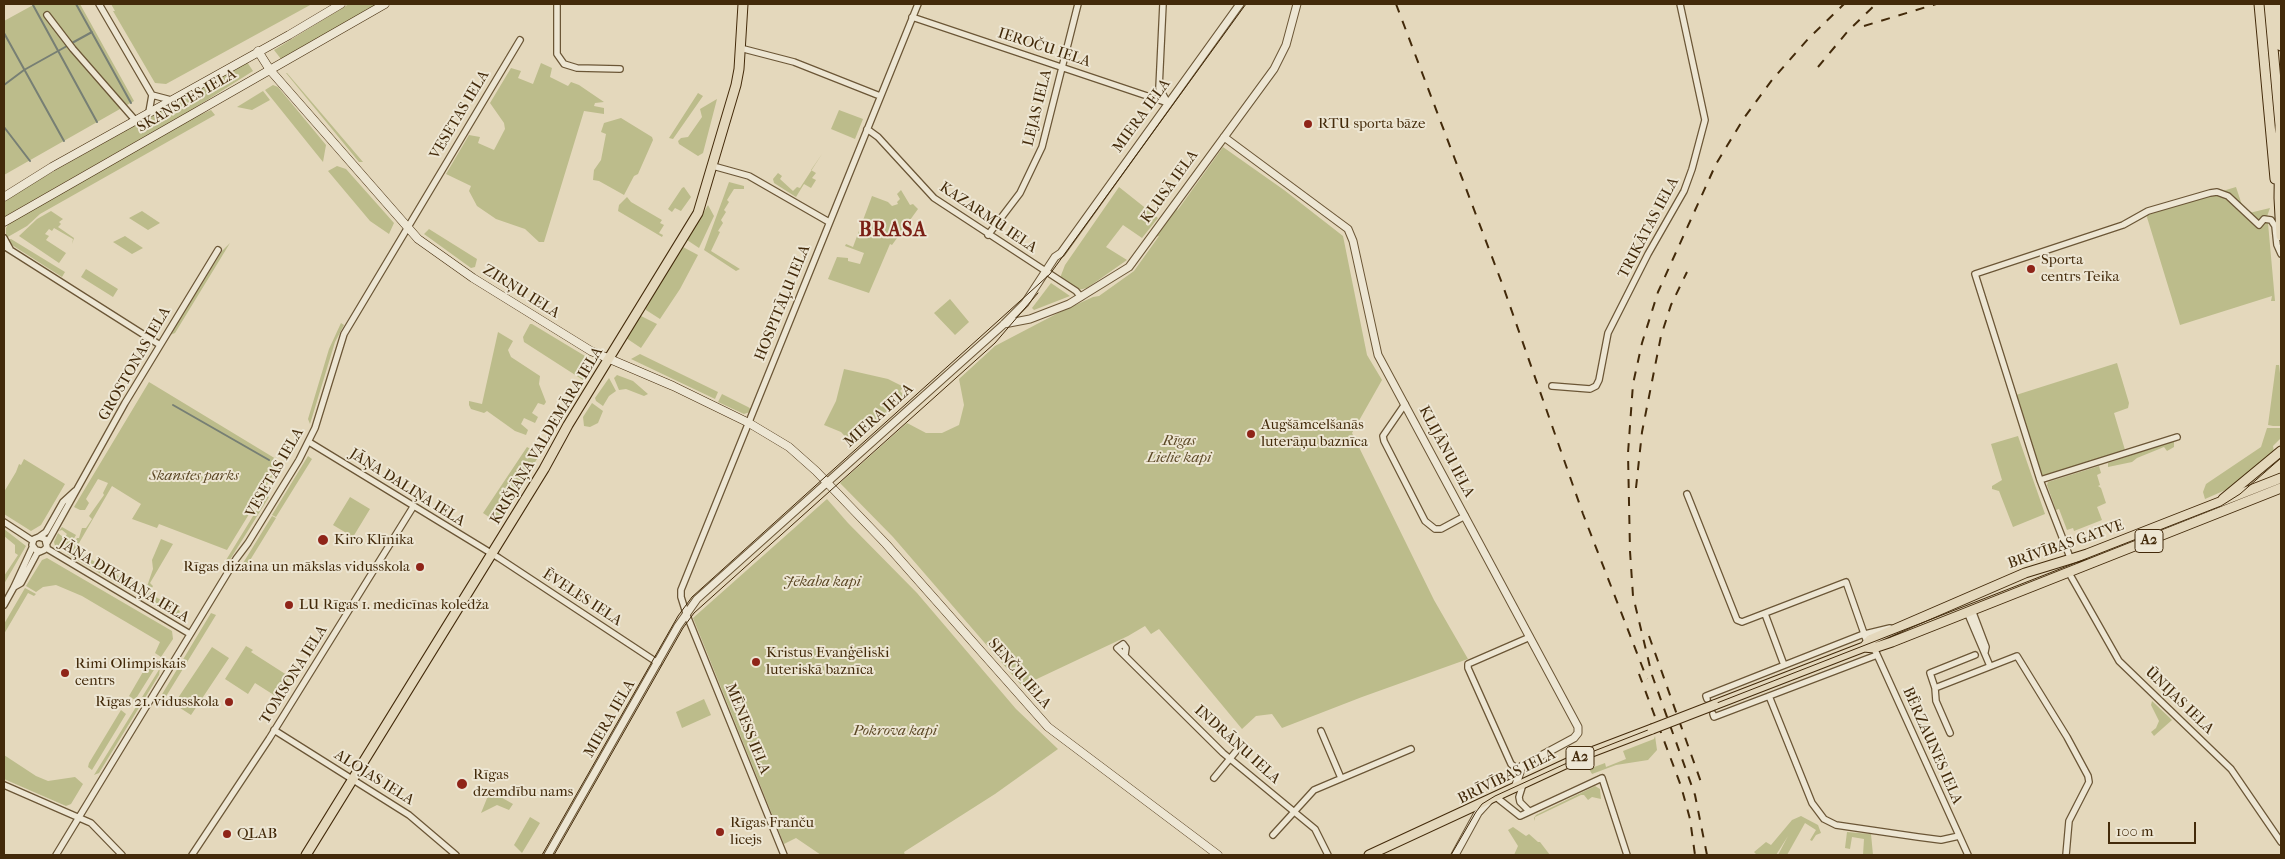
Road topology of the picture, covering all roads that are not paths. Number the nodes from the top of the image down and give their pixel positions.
1 (99, 4) edge
2 (341, 4) edge
3 (385, 4) edge
4 (557, 4) edge
5 (743, 4) edge
6 (918, 4) edge
7 (1078, 4) edge
8 (1163, 4) edge
9 (1240, 4) edge
10 (1297, 4) edge
11 (1680, 4) edge
12 (2259, 4) edge
13 (2269, 4) edge
14 (2277, 4) edge
15 (47, 15) dead end
16 (912, 17) junction
17 (520, 40) dead end
18 (2278, 41) edge
19 (740, 48) junction
20 (258, 51) junction
21 (1061, 68) junction
22 (620, 69) dead end
23 (270, 70) junction
24 (152, 94) junction
25 (880, 96) junction
26 (171, 100) junction
27 (1168, 103) junction
28 (149, 112) junction
29 (135, 120) junction
30 (866, 129) junction
31 (1224, 137) junction
32 (713, 166) junction
33 (4, 196) edge
34 (2279, 198) junction
35 (829, 222) junction
36 (5, 224) edge
37 (408, 228) junction
38 (988, 235) junction
39 (2281, 236) edge
40 (4, 238) edge
41 (4, 246) edge
42 (10, 249) junction
43 (218, 250) dead end
44 (2281, 254) edge
45 (1046, 272) junction
46 (1081, 297) junction
47 (1004, 324) junction
48 (160, 345) junction
49 (608, 358) junction
50 (1552, 386) dead end
51 (1404, 404) junction
52 (749, 423) junction
53 (2177, 436) dead end
54 (309, 442) junction
55 (2281, 451) edge
56 (2281, 478) edge
57 (2040, 480) junction
58 (826, 482) junction
59 (2281, 488) edge
60 (75, 491) junction
61 (1686, 494) dead end
62 (2216, 504) junction
63 (413, 506) junction
64 (1465, 516) junction
65 (4, 522) edge
66 (39, 537) junction
67 (33, 544) junction
68 (44, 548) junction
69 (492, 554) junction
70 (2071, 560) junction
71 (2069, 572) junction
72 (14, 587) junction
73 (4, 605) edge
74 (1970, 611) junction
75 (686, 613) junction
76 (1764, 614) junction
77 (190, 634) junction
78 (1530, 637) junction
79 (1869, 645) junction
80 (1125, 655) dead end
81 (1975, 655) dead end
82 (658, 663) junction
83 (1784, 665) junction
84 (1990, 666) junction
85 (1935, 688) junction
86 (1769, 696) junction
87 (1711, 706) junction
88 (274, 730) junction
89 (1322, 732) dead end
90 (1950, 733) dead end
91 (1242, 744) dead end
92 (1411, 749) dead end
93 (1229, 759) junction
94 (1519, 770) junction
95 (1214, 778) dead end
96 (1341, 778) junction
97 (352, 779) junction
98 (1523, 784) junction
99 (4, 786) edge
100 (1514, 788) junction
101 (1493, 799) junction
102 (1294, 811) junction
103 (1529, 811) junction
104 (79, 818) junction
105 (1272, 835) dead end
106 (1959, 836) junction
107 (2281, 842) edge
108 (56, 855) edge
109 (122, 855) edge
110 (192, 855) edge
111 (306, 855) edge
112 (456, 855) edge
113 (548, 855) edge
114 (784, 855) edge
115 (1218, 855) edge
116 (1328, 855) edge
117 (1369, 855) edge
118 (1455, 855) edge
119 (1627, 855) edge
120 (1968, 855) edge
121 (2066, 855) edge

1 - 24 street
2 - 20 main road, SKANSTES IELA
3 - 23 main road, SKANSTES IELA
4 - 22 street
5 - 19 main road, KRIŠJĀŅA VALDEMĀRA IELA
6 - 16 street, HOSPITĀĻU IELA
7 - 21 street, LEJAS IELA
8 - 27 street
9 - 27 street, MIERA IELA
10 - 31 street, KLUSĀ IELA
11 - 50 street, TRIKĀTAS IELA
12 - 34 main road
13 - 18 main road
14 - 18 main road
15 - 29 street
16 - 21 street, IEROČU IELA
16 - 25 street, HOSPITĀĻU IELA
17 - 37 street, VESETAS IELA
18 - 34 main road
19 - 25 street
19 - 32 main road, KRIŠJĀŅA VALDEMĀRA IELA
20 - 23 main road, ZIRŅU IELA
20 - 26 main road, SKANSTES IELA
21 - 27 street, IEROČU IELA
21 - 38 street, LEJAS IELA
23 - 36 main road, SKANSTES IELA
23 - 37 main road, ZIRŅU IELA
24 - 26 street
24 - 28 street
25 - 30 street, HOSPITĀĻU IELA
26 - 28 main road, SKANSTES IELA
27 - 45 street, MIERA IELA
28 - 29 main road, SKANSTES IELA
29 - 33 main road, SKANSTES IELA
30 - 35 street, HOSPITĀĻU IELA
30 - 38 street, KAZARMU IELA
31 - 46 street, KLUSĀ IELA
31 - 51 street, KLIJĀNU IELA
32 - 35 street
32 - 49 main road, KRIŠJĀŅA VALDEMĀRA IELA
34 - 39 main road
35 - 52 street, HOSPITĀĻU IELA
37 - 49 main road, ZIRŅU IELA
37 - 54 street, VESETAS IELA
38 - 45 street, KAZARMU IELA
40 - 42 street
41 - 42 street
42 - 48 street
43 - 48 street, GROSTONAS IELA
44 - 57 street
45 - 46 street, KAZARMU IELA
45 - 47 street, MIERA IELA
46 - 47 street, KLUSĀ IELA
47 - 58 street, MIERA IELA
48 - 60 street, GROSTONAS IELA
49 - 52 main road, ZIRŅU IELA
49 - 69 main road, KRIŠJĀŅA VALDEMĀRA IELA
51 - 64 street, KLIJĀNU IELA
51 - 64 street
52 - 58 main road, ZIRŅU IELA
52 - 75 street, HOSPITĀĻU IELA
53 - 57 street
54 - 63 street, JĀŅA DALIŅA IELA
54 - 77 street, VESETAS IELA
55 - 62 main road
56 - 62 main road, BRĪVĪBAS GATVE / A2
57 - 70 street
58 - 75 street, MIERA IELA
58 - 115 main road, SENČU IELA
59 - 71 main road, BRĪVĪBAS GATVE / A2
60 - 66 street, GROSTONAS IELA
60 - 68 street, GROSTONAS IELA
61 - 76 street
62 - 70 main road, BRĪVĪBAS GATVE / A2
63 - 69 street, JĀŅA DALIŅA IELA
63 - 88 street, TOMSONA IELA
64 - 78 street, KLIJĀNU IELA
65 - 67 street
66 - 67 street, GROSTONAS IELA
66 - 68 street
67 - 68 street
67 - 72 street, GROSTONAS IELA
68 - 72 street, GROSTONAS IELA
68 - 77 street, JĀŅA DIKMAŅA IELA
69 - 82 street, ĒVELES IELA
69 - 97 main road, KRIŠJĀŅA VALDEMĀRA IELA
70 - 79 main road, BRĪVĪBAS GATVE / A2
71 - 74 main road, BRĪVĪBAS GATVE / A2
71 - 107 street, ŪNIJAS IELA
72 - 73 street, GROSTONAS IELA
74 - 79 main road, BRĪVĪBAS GATVE / A2
74 - 84 street
75 - 82 street, MIERA IELA
75 - 114 street, MĒNESS IELA
76 - 79 street, BĒRZAUNES IELA
76 - 83 street
77 - 104 street, VESETAS IELA
78 - 94 street, KLIJĀNU IELA
78 - 94 street
79 - 83 street, BRĪVĪBAS GATVE
79 - 86 street, BRĪVĪBAS GATVE
79 - 87 main road, BRĪVĪBAS GATVE / A2
79 - 106 street, BĒRZAUNES IELA
80 - 93 street, INDRĀNU IELA
81 - 85 street
82 - 113 street, MIERA IELA
83 - 87 street, BRĪVĪBAS GATVE
84 - 85 street
84 - 121 street
85 - 90 street
86 - 87 street, BRĪVĪBAS GATVE
86 - 106 street
87 - 98 main road, BRĪVĪBAS IELA / A2, bridge
88 - 97 street, ALOJAS IELA
88 - 110 street, TOMSONA IELA
89 - 96 street
91 - 93 street
92 - 96 street
93 - 95 street
93 - 102 street, INDRĀNU IELA
94 - 100 street
96 - 102 street
97 - 111 main road, KRIŠJĀŅA VALDEMĀRA IELA
97 - 112 street, ALOJAS IELA
98 - 100 main road, BRĪVĪBAS IELA / A2
98 - 103 street
99 - 104 street
100 - 101 main road, BRĪVĪBAS IELA / A2
101 - 103 street
101 - 117 main road, BRĪVĪBAS IELA / A2
101 - 118 street
102 - 105 street
102 - 116 street, INDRĀNU IELA
103 - 119 street
104 - 108 street, VESETAS IELA
104 - 109 street
106 - 120 street, BĒRZAUNES IELA

